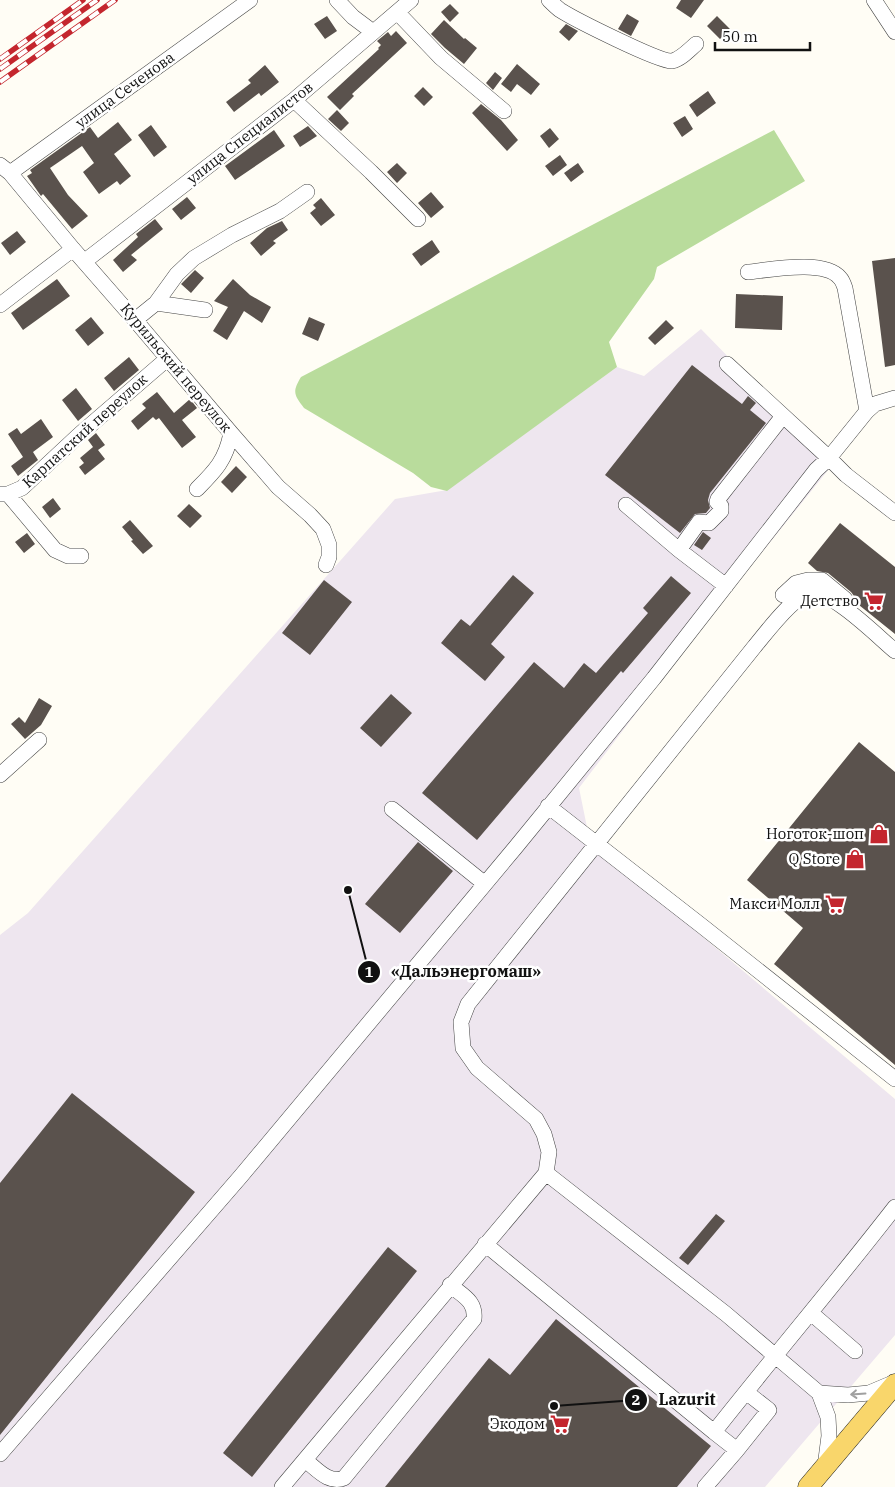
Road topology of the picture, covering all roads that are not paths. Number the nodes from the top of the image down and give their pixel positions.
1 (250, 0) edge
2 (337, 0) edge
3 (411, 0) edge
4 (548, 0) edge
5 (874, 0) edge
6 (397, 12) junction
7 (889, 14) edge
8 (373, 32) junction
9 (895, 32) edge
10 (696, 44) dead end
11 (294, 100) junction
12 (504, 111) dead end
13 (5, 169) edge
14 (307, 192) dead end
15 (418, 219) dead end
16 (73, 249) junction
17 (85, 261) junction
18 (748, 272) dead end
19 (156, 302) junction
20 (0, 305) edge
21 (205, 310) dead end
22 (135, 320) junction
23 (167, 359) junction
24 (727, 364) dead end
25 (895, 398) edge
26 (867, 411) junction
27 (784, 416) junction
28 (231, 433) junction
29 (829, 458) junction
30 (197, 489) dead end
31 (4, 494) edge
32 (626, 505) dead end
33 (895, 514) edge
34 (679, 550) junction
35 (81, 556) dead end
36 (326, 565) dead end
37 (808, 580) junction
38 (726, 586) junction
39 (783, 595) dead end
40 (771, 627) junction
41 (895, 639) edge
42 (895, 651) edge
43 (39, 740) dead end
44 (0, 775) edge
45 (548, 806) junction
46 (392, 810) dead end
47 (596, 844) junction
48 (485, 884) junction
49 (895, 1079) edge
50 (546, 1173) junction
51 (893, 1212) edge
52 (485, 1244) junction
53 (450, 1285) junction
54 (811, 1312) junction
55 (855, 1351) dead end
56 (775, 1355) junction
57 (895, 1383) edge
58 (746, 1392) junction
59 (819, 1393) junction
60 (714, 1432) junction
61 (737, 1450) junction
62 (0, 1454) edge
63 (305, 1460) junction
64 (825, 1467) junction
65 (282, 1487) edge
66 (705, 1487) edge
67 (808, 1487) edge

1 - 13 street, улица Сеченова
2 - 8 street
3 - 6 street, улица Специалистов
4 - 10 street
5 - 7 street
6 - 8 street, улица Специалистов
6 - 12 street
7 - 9 street
8 - 11 street, улица Специалистов
11 - 15 street
11 - 17 street, улица Специалистов
13 - 16 street, Курильский переулок
14 - 19 street
16 - 17 street, Курильский переулок
16 - 20 street
17 - 22 street, Курильский переулок
18 - 26 street
19 - 21 street
19 - 22 street
22 - 23 street, Курильский переулок
23 - 28 street, Курильский переулок
23 - 31 street, Карпатский переулок
24 - 27 street
25 - 26 street
26 - 29 street
27 - 29 street
27 - 34 street
28 - 30 street
28 - 36 street, Курильский переулок
29 - 33 street
29 - 38 street
31 - 35 street
32 - 34 street
34 - 38 street
37 - 39 street
37 - 40 street
37 - 41 street
38 - 45 street
40 - 42 street
40 - 47 street
43 - 44 street
45 - 47 street
45 - 48 street
46 - 48 street
47 - 49 street
47 - 50 street
48 - 62 street
50 - 52 street
50 - 56 street
51 - 54 street
52 - 53 street
52 - 60 street
53 - 63 street
53 - 63 street
54 - 55 street
54 - 56 street
56 - 58 street
56 - 59 street
57 -> 59 street
57 - 64 main road
58 - 60 street
58 - 61 street
59 - 64 street
60 - 61 street
61 - 66 street
63 - 65 street
64 - 67 main road

